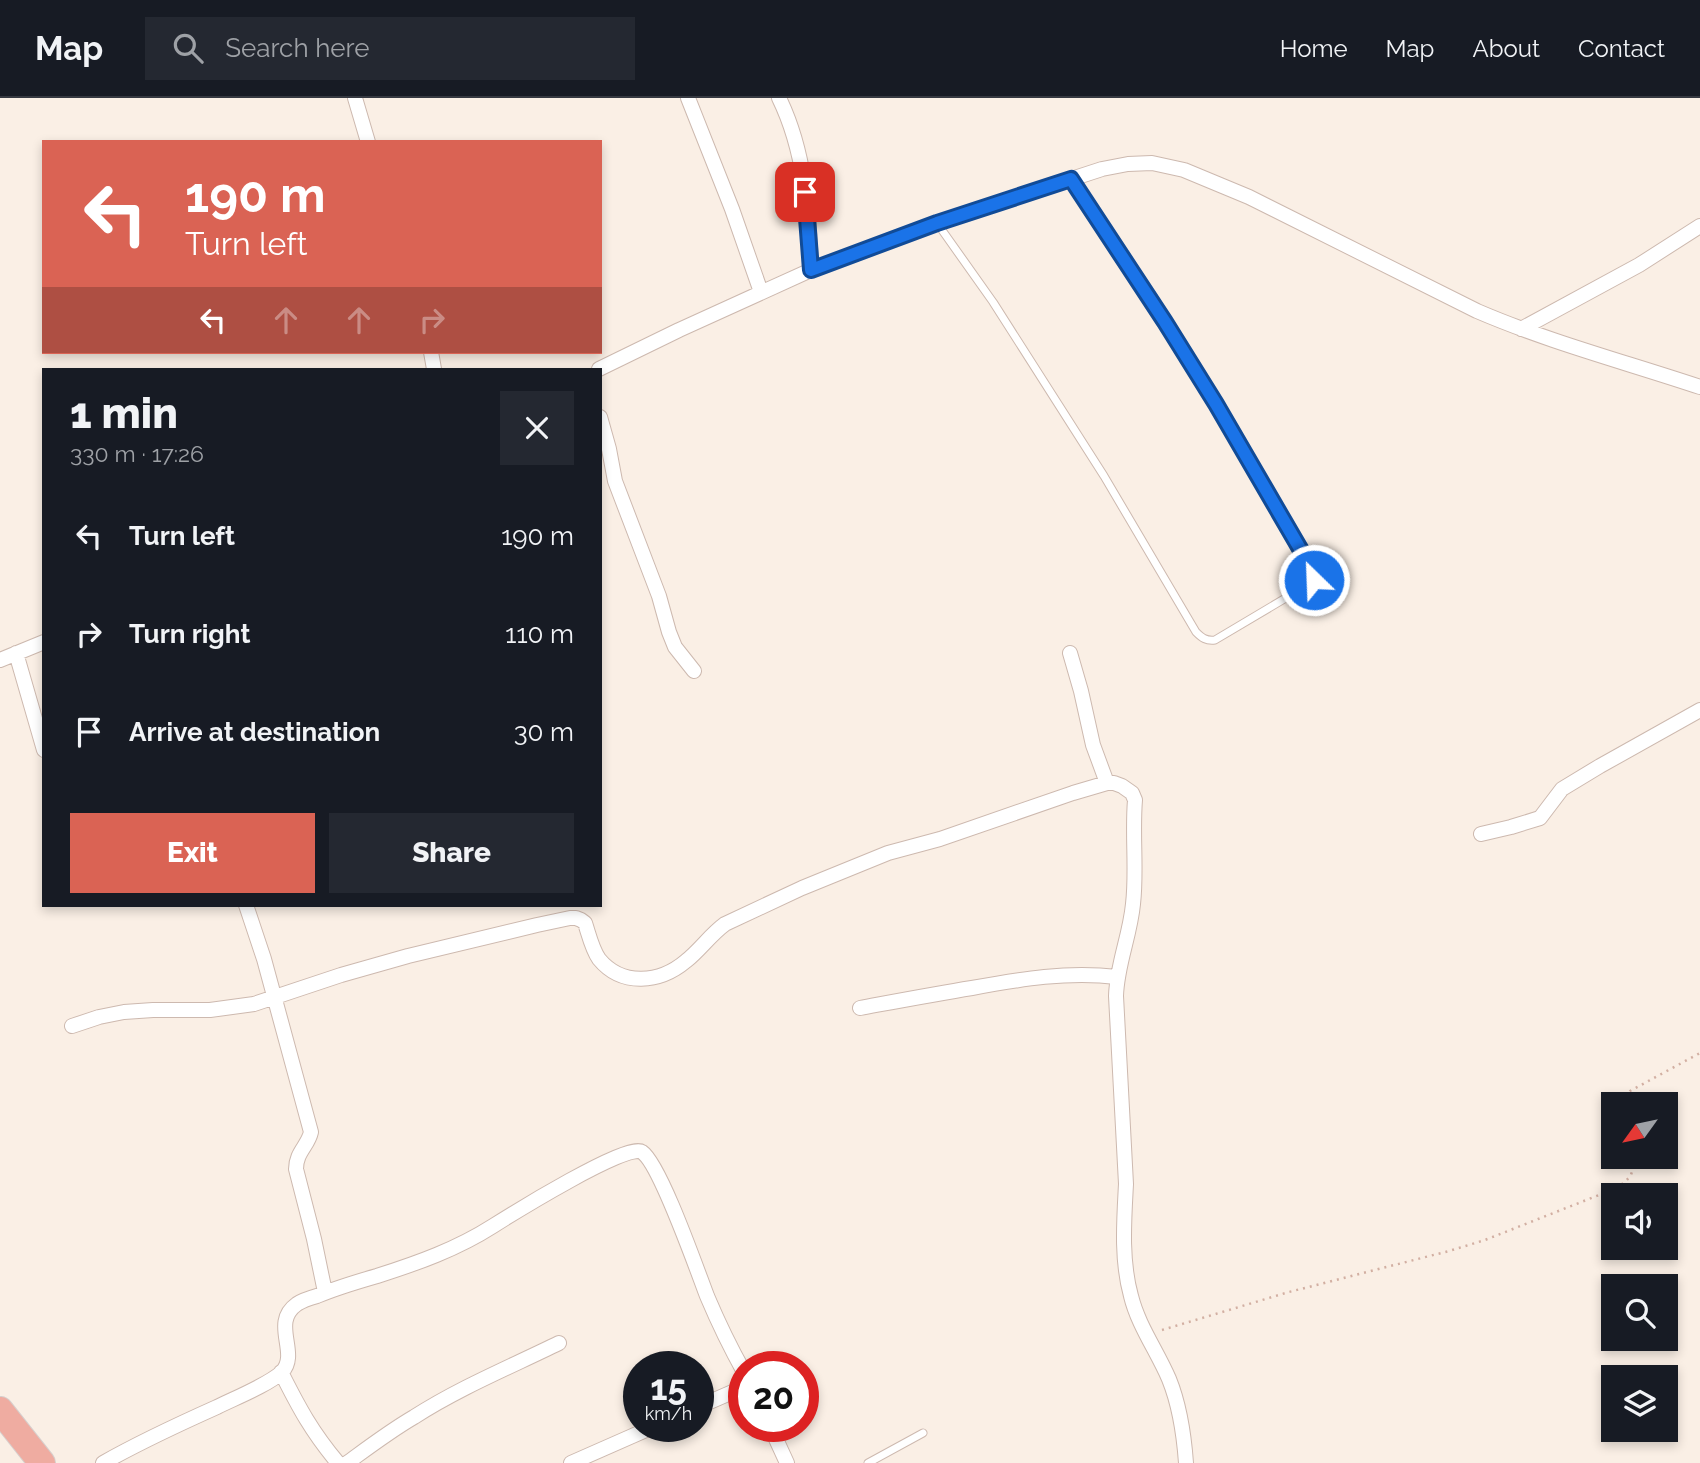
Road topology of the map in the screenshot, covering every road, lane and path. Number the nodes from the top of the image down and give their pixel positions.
1 (355, 98) edge
2 (688, 98) edge
3 (779, 98) edge
4 (367, 140) edge
5 (1071, 179) junction
6 (937, 223) junction
7 (1700, 226) edge
8 (811, 270) junction
9 (761, 292) junction
10 (1521, 329) junction
11 (601, 368) edge
12 (1700, 387) edge
13 (602, 424) edge
14 (42, 643) edge
15 (16, 653) junction
16 (1070, 653) dead end
17 (0, 660) edge
18 (694, 671) dead end
19 (1700, 710) edge
20 (42, 743) edge
21 (1107, 783) junction
22 (1481, 834) dead end
23 (247, 907) edge
24 (1117, 977) junction
25 (275, 999) junction
26 (860, 1008) dead end
27 (72, 1026) dead end
28 (1700, 1053) edge
29 (1629, 1092) edge
30 (1633, 1169) edge
31 (325, 1292) junction
32 (1147, 1334) junction
33 (559, 1343) dead end
34 (733, 1351) edge
35 (281, 1372) junction
36 (0, 1410) edge
37 (923, 1433) dead end
38 (623, 1440) edge
39 (777, 1442) edge
40 (37, 1462) edge
41 (103, 1463) edge
42 (338, 1463) edge
43 (347, 1463) edge
44 (571, 1463) edge
45 (786, 1463) edge
46 (868, 1463) edge
47 (1186, 1463) edge

1 - 4 street
2 - 9 street
3 - 8 street
5 - 6 street
5 - 6 lane
5 - 10 street
6 - 8 street
7 - 10 street
8 - 9 street
9 - 11 street
10 - 12 street
13 - 18 street
14 - 15 street
15 - 17 street
15 - 20 street
16 - 21 street
19 - 22 street
21 - 24 street
21 - 25 street
23 - 25 street
24 - 26 street
24 - 32 street
25 - 27 street
25 - 31 street
28 - 29 path
30 - 32 path
31 - 34 street
31 - 35 street
32 - 47 street
33 - 43 street
35 - 41 street
35 - 42 street
36 - 40 highway
37 - 46 lane
38 - 44 street
39 - 45 street

